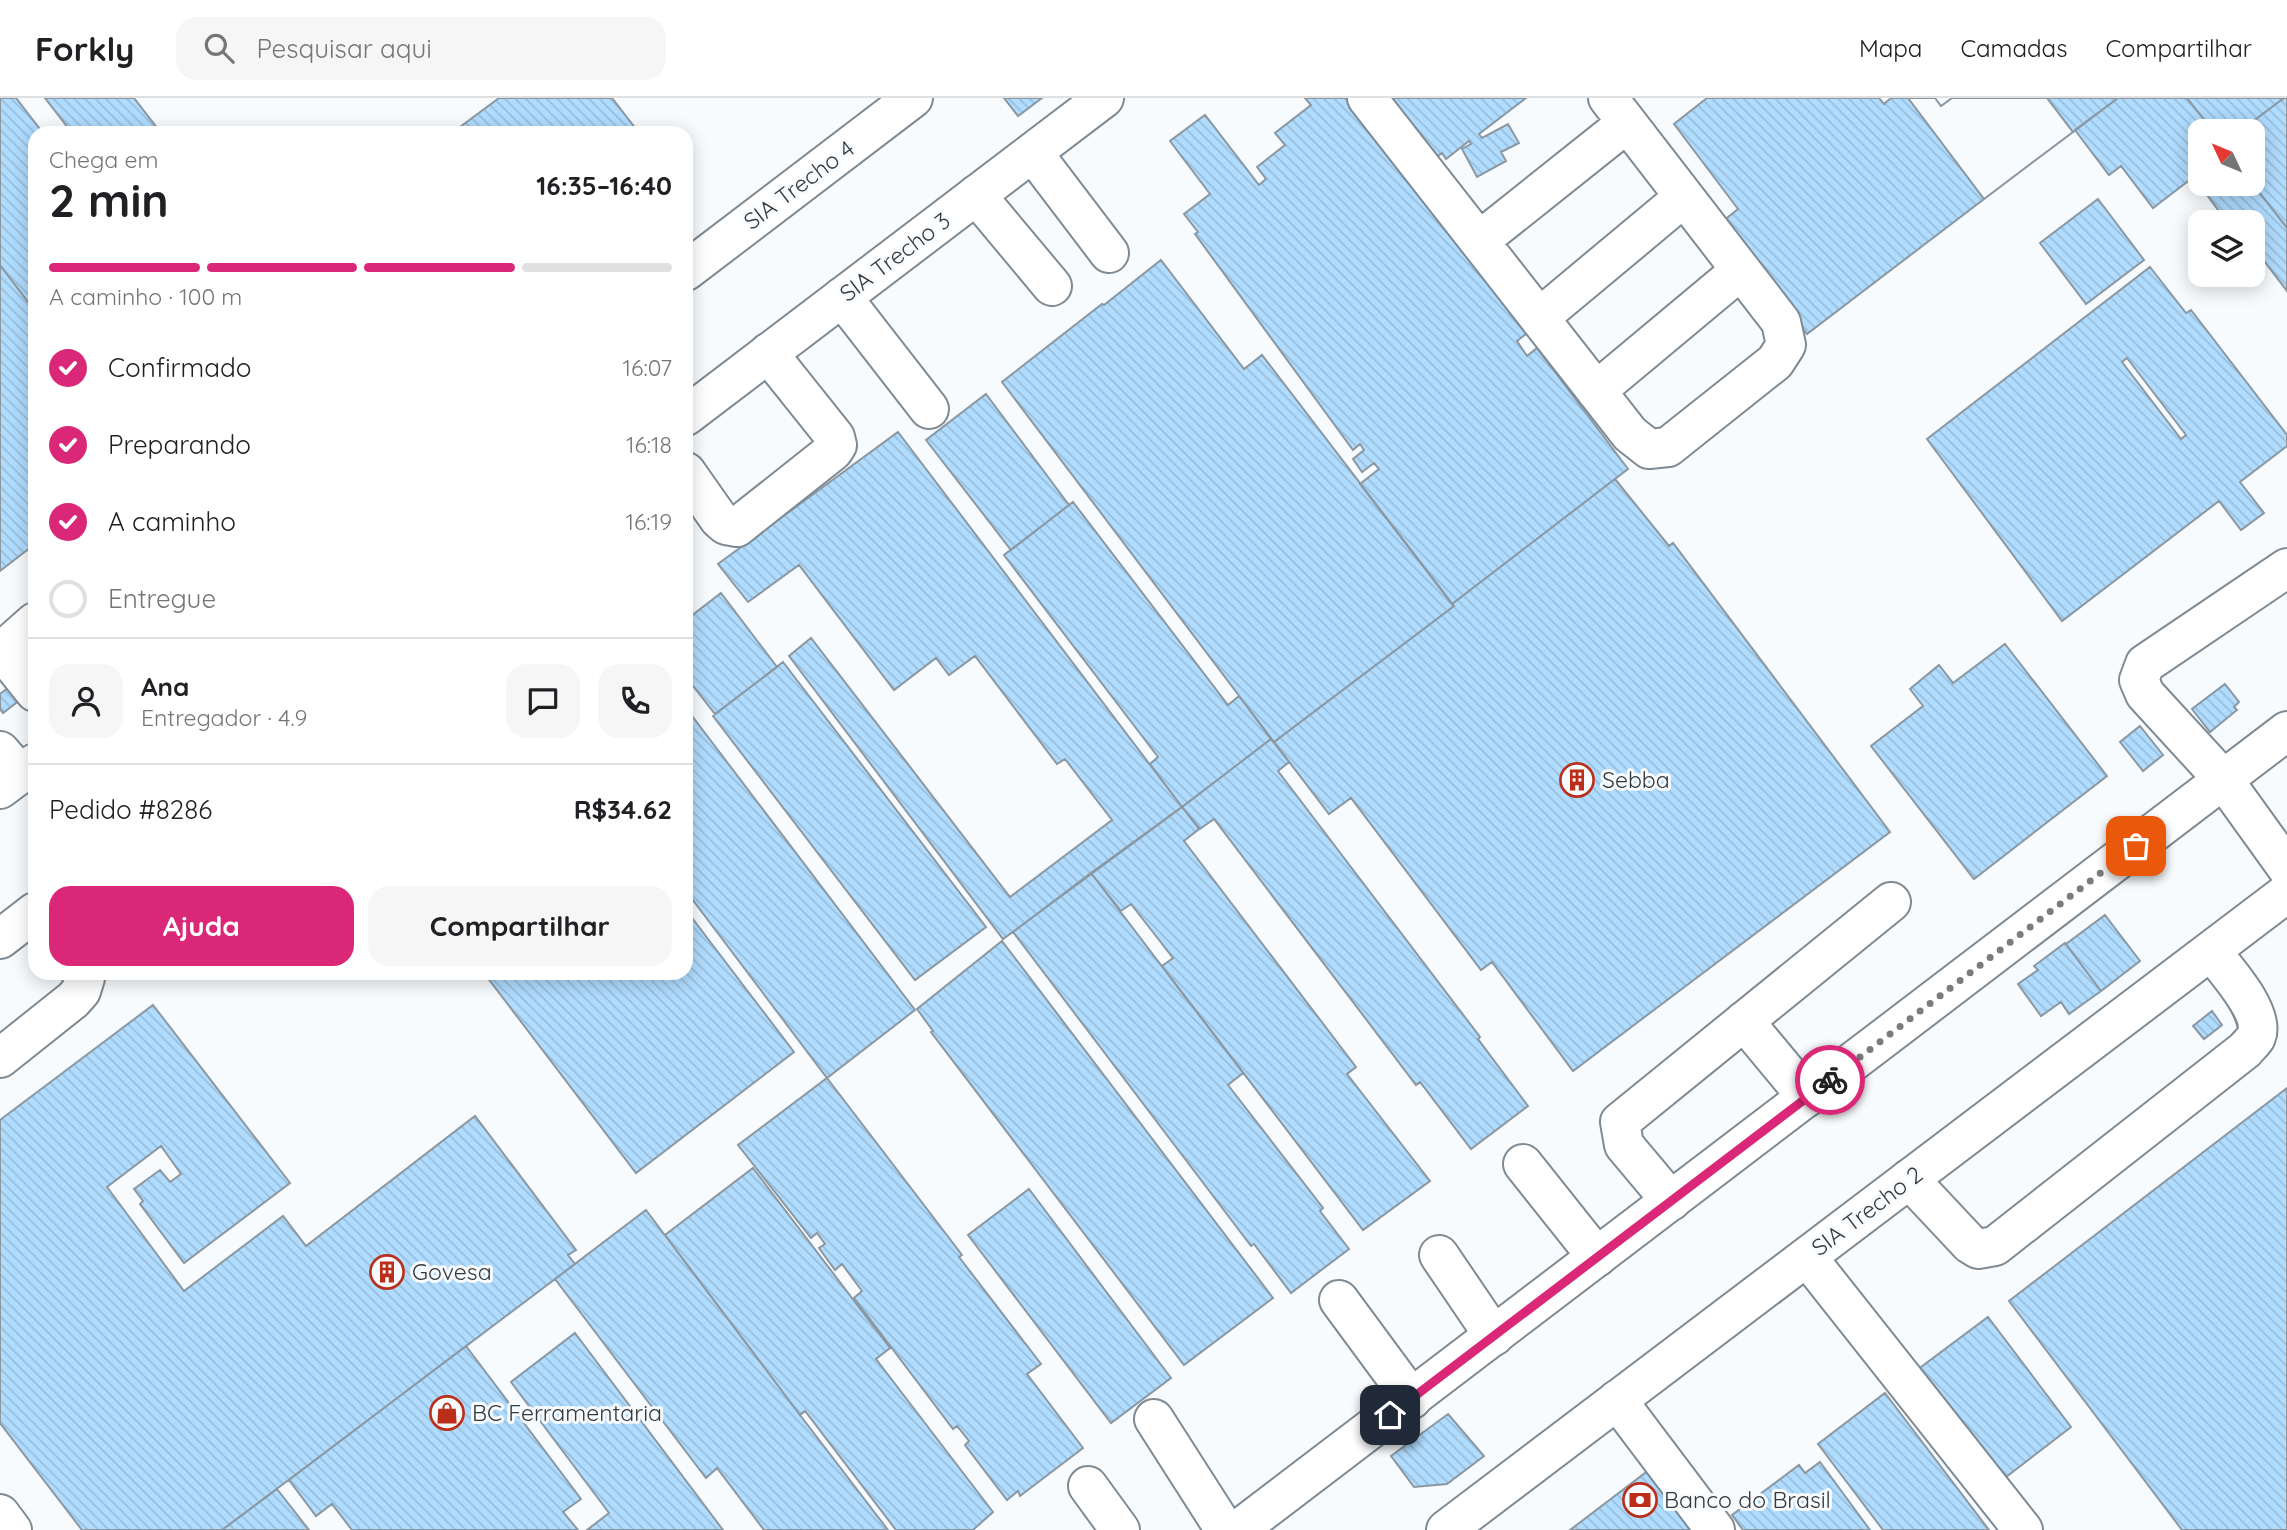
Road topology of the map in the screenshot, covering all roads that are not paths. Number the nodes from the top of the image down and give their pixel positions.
1 (913, 98) edge
2 (1104, 98) edge
3 (1367, 98) edge
4 (1617, 110) edge
5 (1032, 153) junction
6 (976, 195) junction
7 (1684, 197) junction
8 (1479, 241) junction
9 (1109, 253) dead end
10 (693, 266) edge
11 (1741, 270) junction
12 (1052, 286) dead end
13 (842, 297) junction
14 (1539, 318) junction
15 (768, 353) junction
16 (1596, 391) junction
17 (929, 409) dead end
18 (693, 411) edge
19 (693, 482) edge
20 (2287, 568) edge
21 (28, 628) edge
22 (1, 652) edge
23 (28, 683) edge
24 (2287, 731) edge
25 (2223, 779) junction
26 (2287, 867) edge
27 (2287, 893) edge
28 (1891, 902) dead end
29 (28, 917) edge
30 (0, 939) edge
31 (2211, 951) junction
32 (84, 980) edge
33 (1744, 1021) junction
34 (0, 1058) edge
35 (1807, 1097) junction
36 (1522, 1164) dead end
37 (1909, 1179) junction
38 (1671, 1201) junction
39 (1440, 1255) dead end
40 (1597, 1257) junction
41 (1807, 1257) junction
42 (1339, 1300) dead end
43 (1494, 1336) junction
44 (1412, 1399) junction
45 (1617, 1400) junction
46 (1154, 1419) dead end
47 (1088, 1486) dead end
48 (1283, 1513) edge
49 (0, 1514) edge
50 (1452, 1528) edge
51 (12, 1530) edge
52 (1119, 1530) edge
53 (1225, 1530) edge
54 (1238, 1530) edge
55 (1715, 1530) edge
56 (2023, 1530) edge

1 - 10 main road, SIA Trecho 4
2 - 5 main road, SIA Trecho 3
3 - 8 main road
4 - 7 main road
4 - 8 main road
5 - 6 main road, SIA Trecho 3
5 - 9 main road
6 - 12 main road
6 - 13 main road, SIA Trecho 3
7 - 11 main road
7 - 14 main road
8 - 14 main road
11 - 16 main road
11 - 16 main road
13 - 15 main road, SIA Trecho 3
13 - 17 main road
14 - 16 main road
15 - 18 main road, SIA Trecho 3
15 - 19 main road
20 - 25 main road
21 - 22 main road
22 - 23 main road
24 - 25 main road
25 - 26 main road
25 - 35 main road
27 - 31 main road, SIA Trecho 2
28 - 33 main road
29 - 30 main road
31 - 37 main road, SIA Trecho 2
31 - 37 main road
32 - 34 main road
33 - 35 main road
33 - 38 main road
35 - 38 main road
36 - 40 main road
37 - 41 main road, SIA Trecho 2
38 - 40 main road
39 - 43 main road
40 - 43 main road
41 - 45 main road, SIA Trecho 2
41 - 56 main road
42 - 44 main road
43 - 44 main road
44 - 48 main road
45 - 50 main road, SIA Trecho 2
45 - 55 main road
46 - 53 main road
47 - 52 main road
48 - 54 main road
49 - 51 main road

